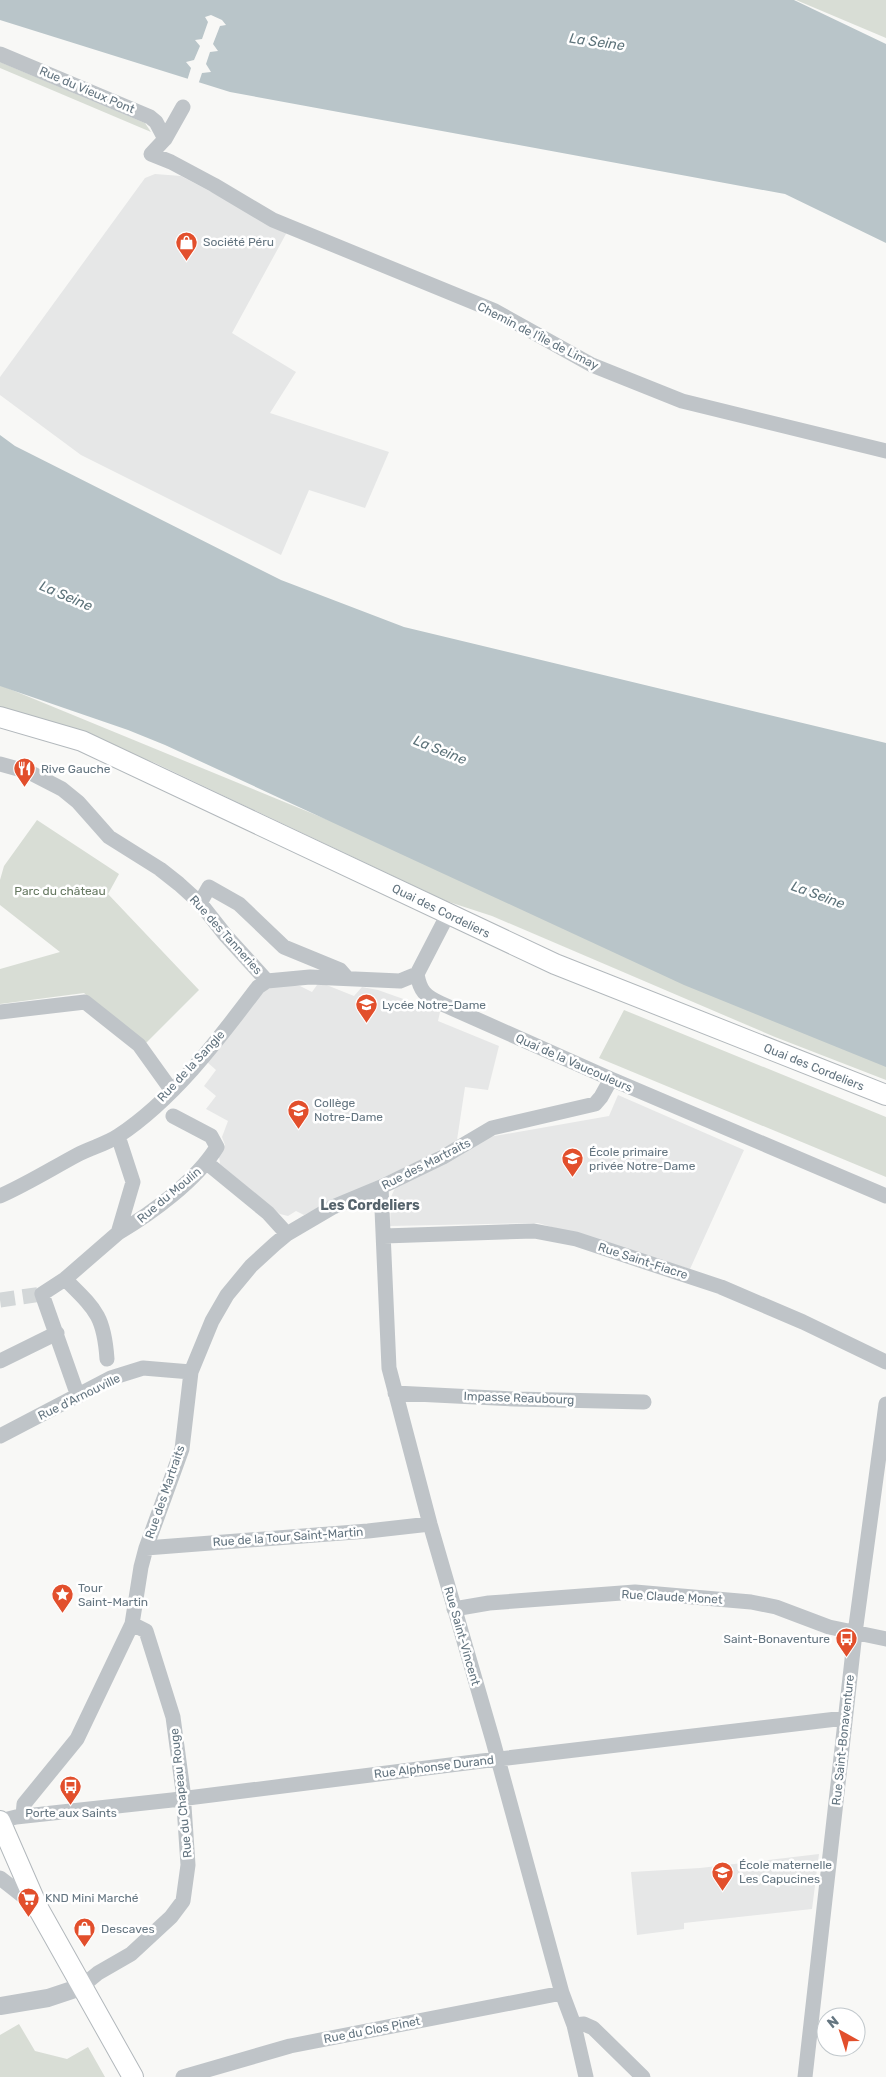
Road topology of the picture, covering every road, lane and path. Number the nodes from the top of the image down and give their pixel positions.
1 (0, 54) edge
2 (183, 106) dead end
3 (165, 138) junction
4 (886, 451) edge
5 (0, 717) edge
6 (0, 764) edge
7 (200, 903) junction
8 (448, 914) junction
9 (417, 974) junction
10 (347, 978) junction
11 (267, 981) junction
12 (0, 1012) edge
13 (611, 1079) junction
14 (172, 1091) junction
15 (886, 1095) edge
16 (173, 1116) dead end
17 (118, 1136) junction
18 (207, 1163) junction
19 (381, 1187) junction
20 (0, 1196) edge
21 (886, 1196) edge
22 (118, 1233) junction
23 (287, 1234) junction
24 (384, 1236) junction
25 (66, 1279) junction
26 (57, 1333) junction
27 (107, 1359) dead end
28 (0, 1361) edge
29 (886, 1362) edge
30 (191, 1372) junction
31 (395, 1392) junction
32 (78, 1396) junction
33 (644, 1402) dead end
34 (886, 1404) edge
35 (0, 1436) edge
36 (430, 1524) junction
37 (146, 1548) junction
38 (454, 1609) junction
39 (132, 1624) junction
40 (855, 1633) junction
41 (886, 1639) edge
42 (845, 1718) junction
43 (497, 1759) junction
44 (183, 1799) junction
45 (23, 1816) junction
46 (0, 1821) edge
47 (0, 1878) edge
48 (38, 1908) junction
49 (81, 1987) junction
50 (562, 1993) junction
51 (0, 2006) edge
52 (574, 2025) junction
53 (133, 2077) edge
54 (183, 2077) edge
55 (586, 2077) edge
56 (643, 2077) edge
57 (805, 2077) edge

1 - 3 street, Rue du Vieux Pont
2 - 3 street
3 - 4 street, Chemin de l'Île de Limay
5 - 8 main road, Quai des Cordeliers
6 - 7 street, Rue des Tanneries
7 - 10 street
7 - 11 street, Rue des Tanneries
8 - 9 street
8 - 15 main road, Quai des Cordeliers
9 - 10 street
9 - 13 street, Quai de la Vaucouleurs
10 - 11 street
11 - 14 street, Rue de la Sangle
12 - 14 street
13 - 19 street, Rue des Martraits
13 - 21 street, Quai de la Vaucouleurs
14 - 17 street, Rue de la Sangle
16 - 18 street, Rue du Moulin
17 - 20 street, Rue de la Sangle
17 - 22 street
18 - 22 street, Rue du Moulin
18 - 23 street
19 - 23 street, Rue des Martraits
19 - 24 street, Rue Saint-Vincent
22 - 25 street, Rue du Moulin
23 - 30 street, Rue des Martraits
24 - 29 street, Rue Saint-Fiacre
24 - 31 street, Rue Saint-Vincent
25 - 26 street, Rue du Moulin
25 - 27 street
26 - 28 street
26 - 32 street
30 - 32 street, Rue d'Arnouville
30 - 37 street, Rue des Martraits
31 - 33 street, Impasse Reaubourg
31 - 36 street, Rue Saint-Vincent
32 - 35 street, Rue d'Arnouville
34 - 40 street, Rue Saint-Bonaventure
36 - 37 street, Rue de la Tour Saint-Martin
36 - 38 street, Rue Saint-Vincent
37 - 39 street, Rue des Martraits
38 - 40 street, Rue Claude Monet
38 - 43 street, Rue Saint-Vincent
39 - 44 street, Rue du Chapeau Rouge
39 - 45 street, Rue des Martraits
40 - 41 street, Rue Claude Monet
40 - 42 street, Rue Saint-Bonaventure
42 - 43 street, Rue Alphonse Durand
42 - 57 street, Rue Saint-Bonaventure
43 - 44 street, Rue Alphonse Durand
43 - 50 street, Rue Saint-Vincent
44 - 45 street, Rue Alphonse Durand
44 - 49 street, Rue du Chapeau Rouge
45 - 46 street, Rue Alphonse Durand
46 - 48 main road
47 - 48 street
48 - 49 main road
49 - 51 street
49 - 53 main road
50 - 52 street, Rue Saint-Vincent
50 - 54 street, Rue du Clos Pinet
52 - 55 street, Rue Saint-Vincent
52 - 56 street

